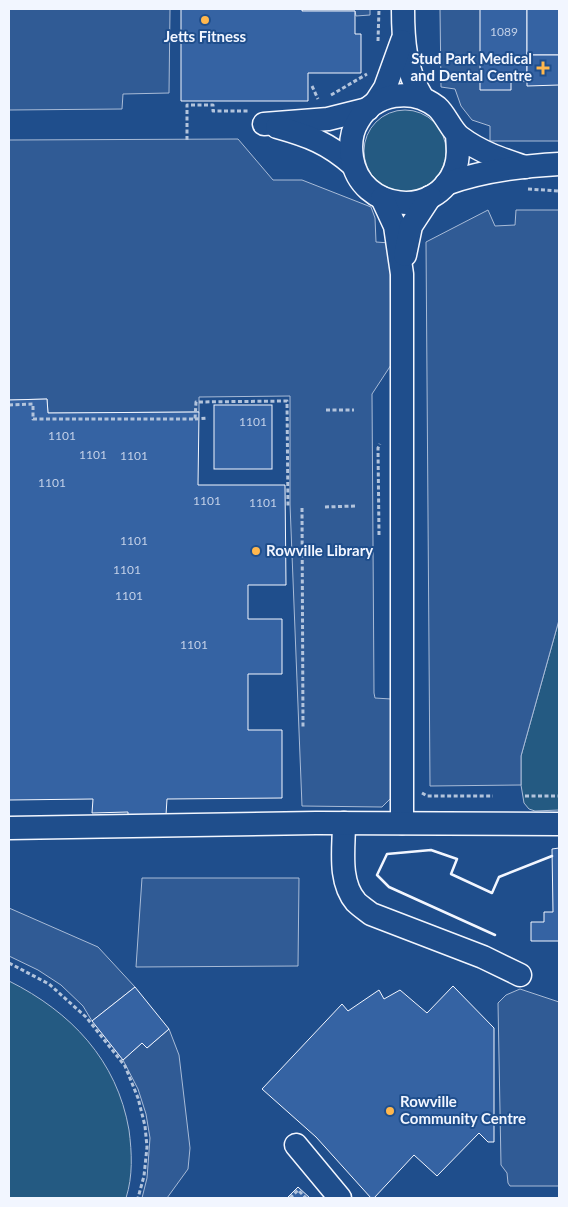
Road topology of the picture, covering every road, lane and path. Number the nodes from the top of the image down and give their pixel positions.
1 (379, 9) edge
2 (403, 9) edge
3 (403, 38) junction
4 (378, 42) dead end
5 (370, 71) dead end
6 (312, 86) dead end
7 (422, 97) junction
8 (372, 106) junction
9 (258, 110) dead end
10 (457, 135) junction
11 (187, 140) dead end
12 (559, 164) edge
13 (353, 165) junction
14 (525, 167) junction
15 (520, 189) dead end
16 (438, 190) junction
17 (559, 192) edge
18 (382, 198) junction
19 (402, 274) junction
20 (9, 405) edge
21 (326, 410) dead end
22 (354, 410) dead end
23 (208, 418) dead end
24 (195, 419) junction
25 (355, 506) dead end
26 (326, 507) dead end
27 (288, 508) dead end
28 (302, 508) dead end
29 (303, 727) dead end
30 (419, 788) dead end
31 (493, 796) dead end
32 (525, 796) dead end
33 (559, 796) edge
34 (344, 823) junction
35 (402, 823) junction
36 (559, 824) edge
37 (9, 828) edge
38 (9, 963) edge
39 (520, 975) dead end
40 (296, 1145) dead end
41 (138, 1198) edge
42 (290, 1198) edge
43 (306, 1198) edge
44 (340, 1198) edge

1 - 4 path
2 - 3 lane
3 - 7 lane
3 - 8 lane
5 - 6 path
7 - 8 lane
7 - 10 lane
8 - 13 lane
8 - 13 lane
9 - 11 path
10 - 14 lane
10 - 16 lane
12 - 14 lane
13 - 18 lane
14 - 16 lane
15 - 17 path
16 - 18 lane
16 - 19 lane
18 - 19 lane
19 - 35 lane
20 - 24 path
21 - 22 path
23 - 24 path
24 - 27 path
25 - 26 path
28 - 29 path
30 - 31 path
32 - 33 path
34 - 35 lane
34 - 37 lane
34 - 39 lane
35 - 36 lane
38 - 41 path
40 - 44 lane
42 - 43 path

